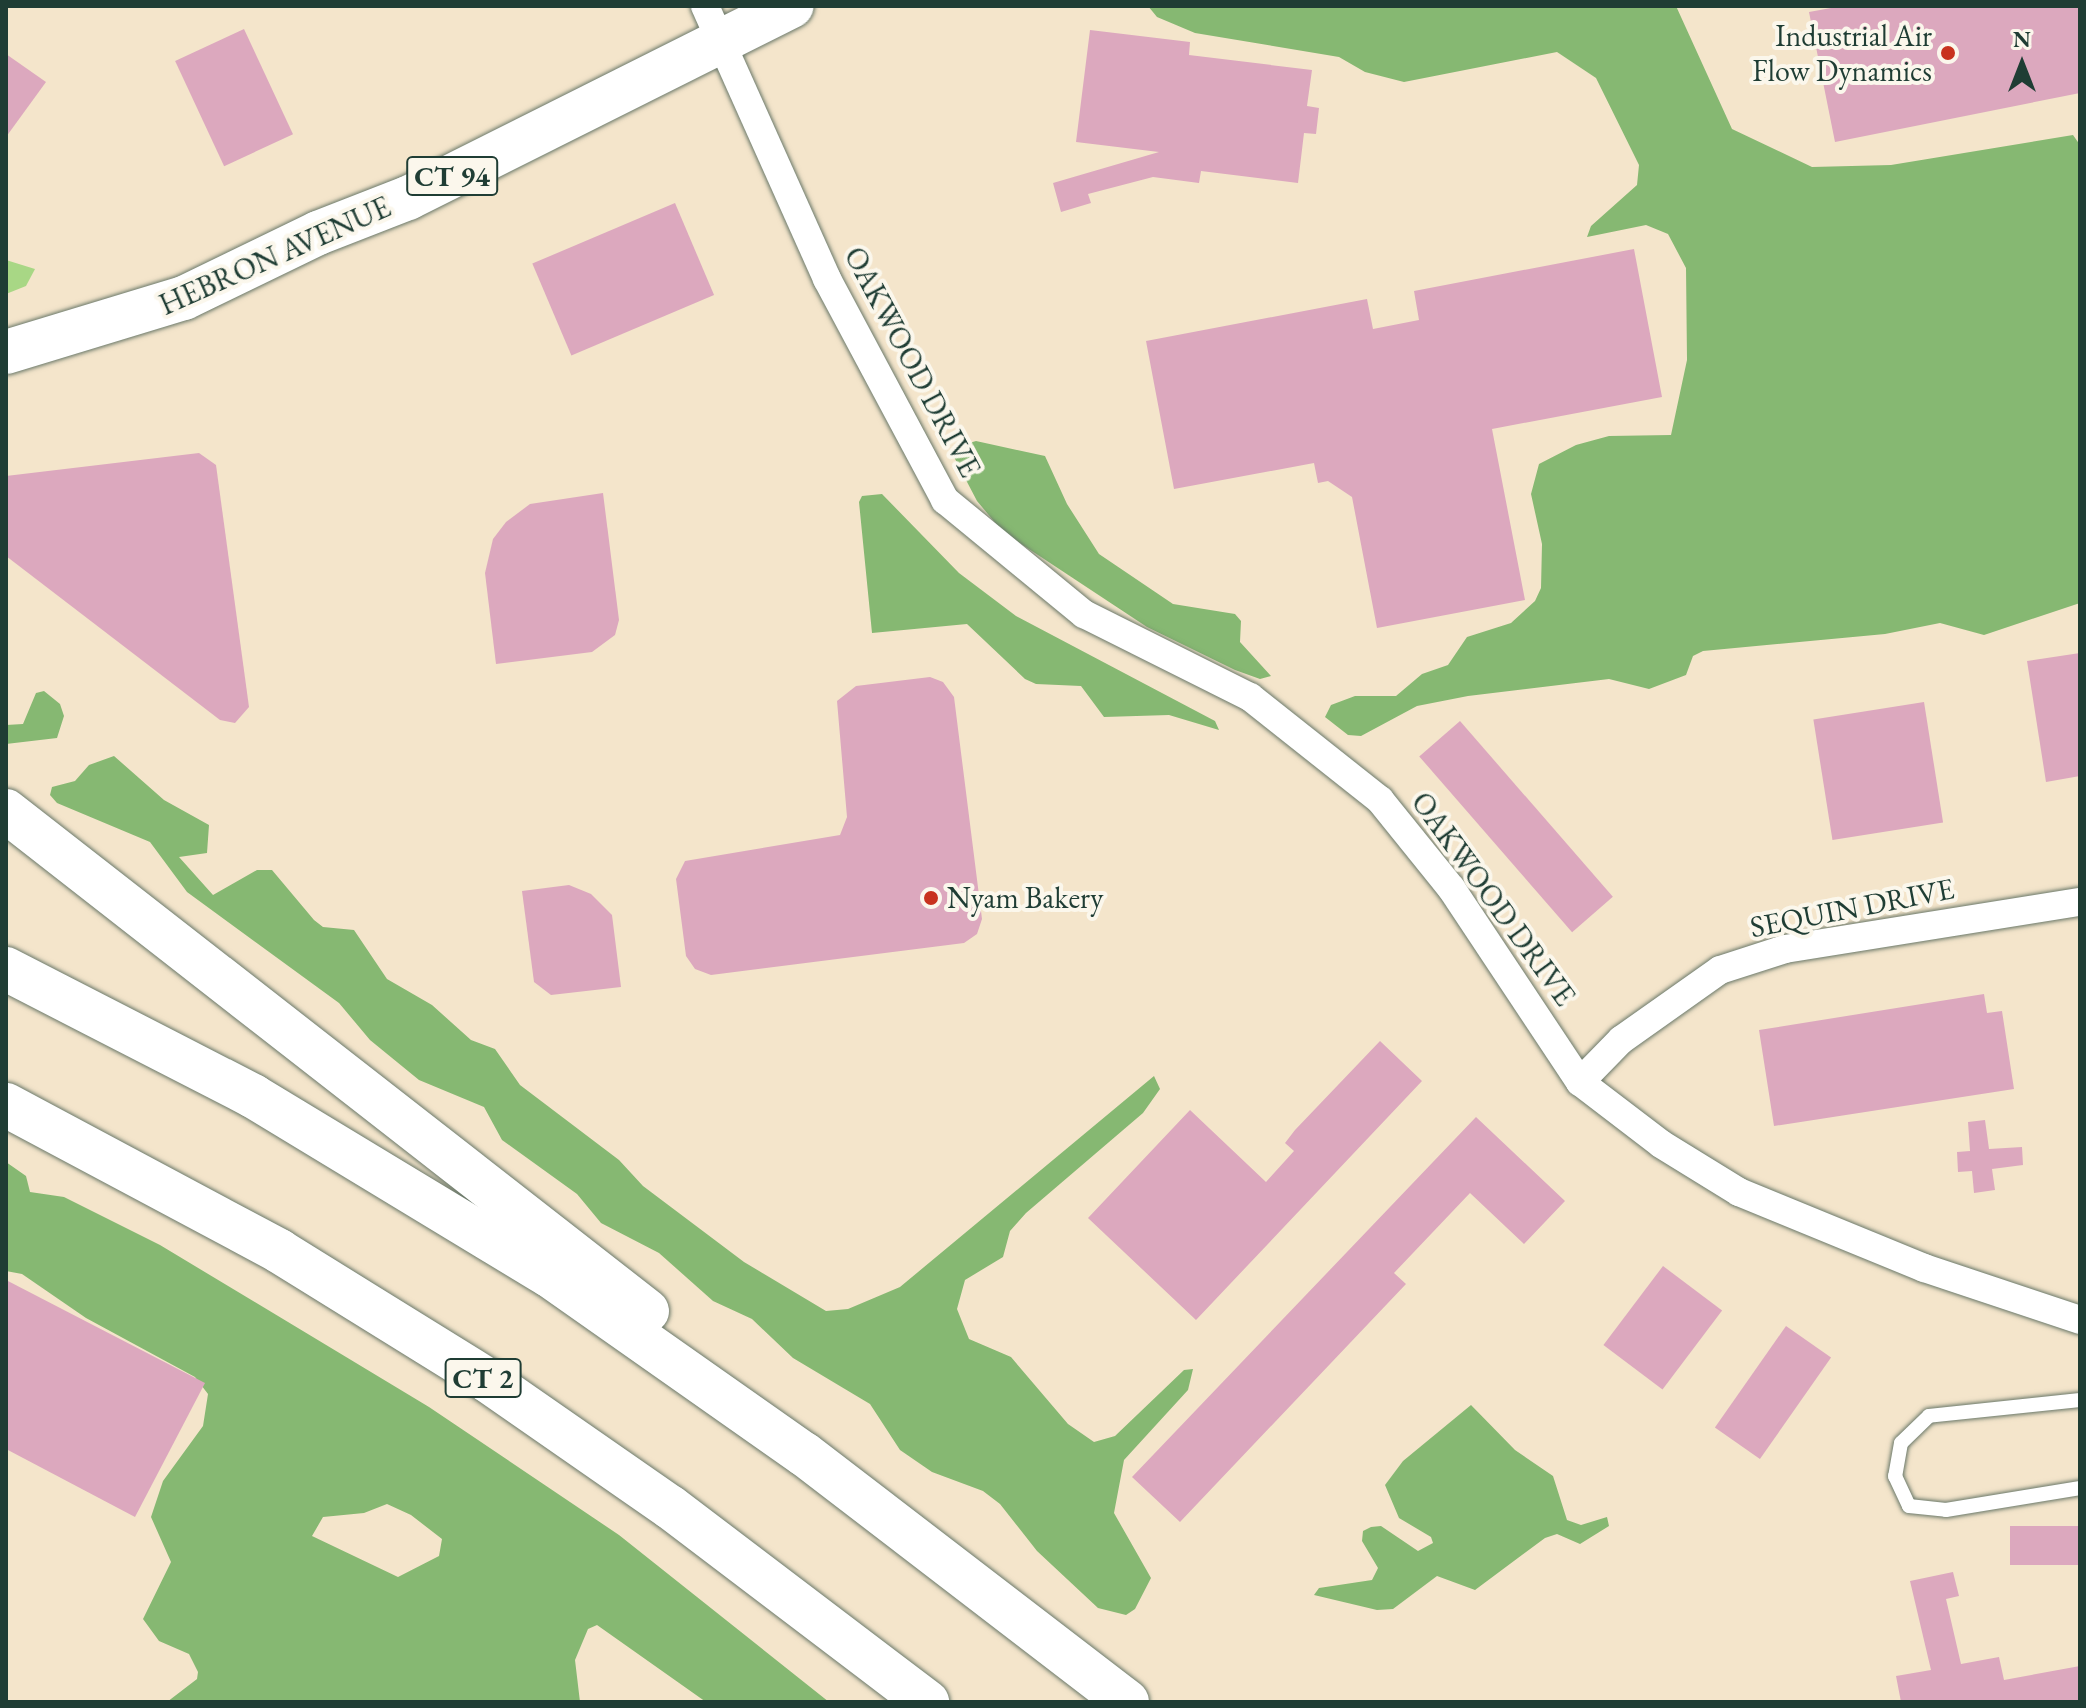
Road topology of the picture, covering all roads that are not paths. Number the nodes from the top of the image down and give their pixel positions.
1 (792, 6) edge
2 (714, 23) edge
3 (6, 352) edge
4 (6, 811) edge
5 (2080, 902) edge
6 (6, 969) edge
7 (1580, 1082) junction
8 (6, 1105) edge
9 (2080, 1320) edge
10 (2080, 1400) edge
11 (770, 1429) junction
12 (2080, 1488) edge
13 (927, 1702) edge
14 (1127, 1702) edge

1 - 2 main road, HEBRON AVENUE / CT 94
2 - 3 main road, HEBRON AVENUE / CT 94
2 - 7 street, OAKWOOD DRIVE
4 - 11 main road
5 - 7 street, SEQUIN DRIVE
6 - 11 main road
7 - 9 street, OAKWOOD DRIVE
8 - 13 main road, CT 2
10 - 12 lane
11 - 14 main road

